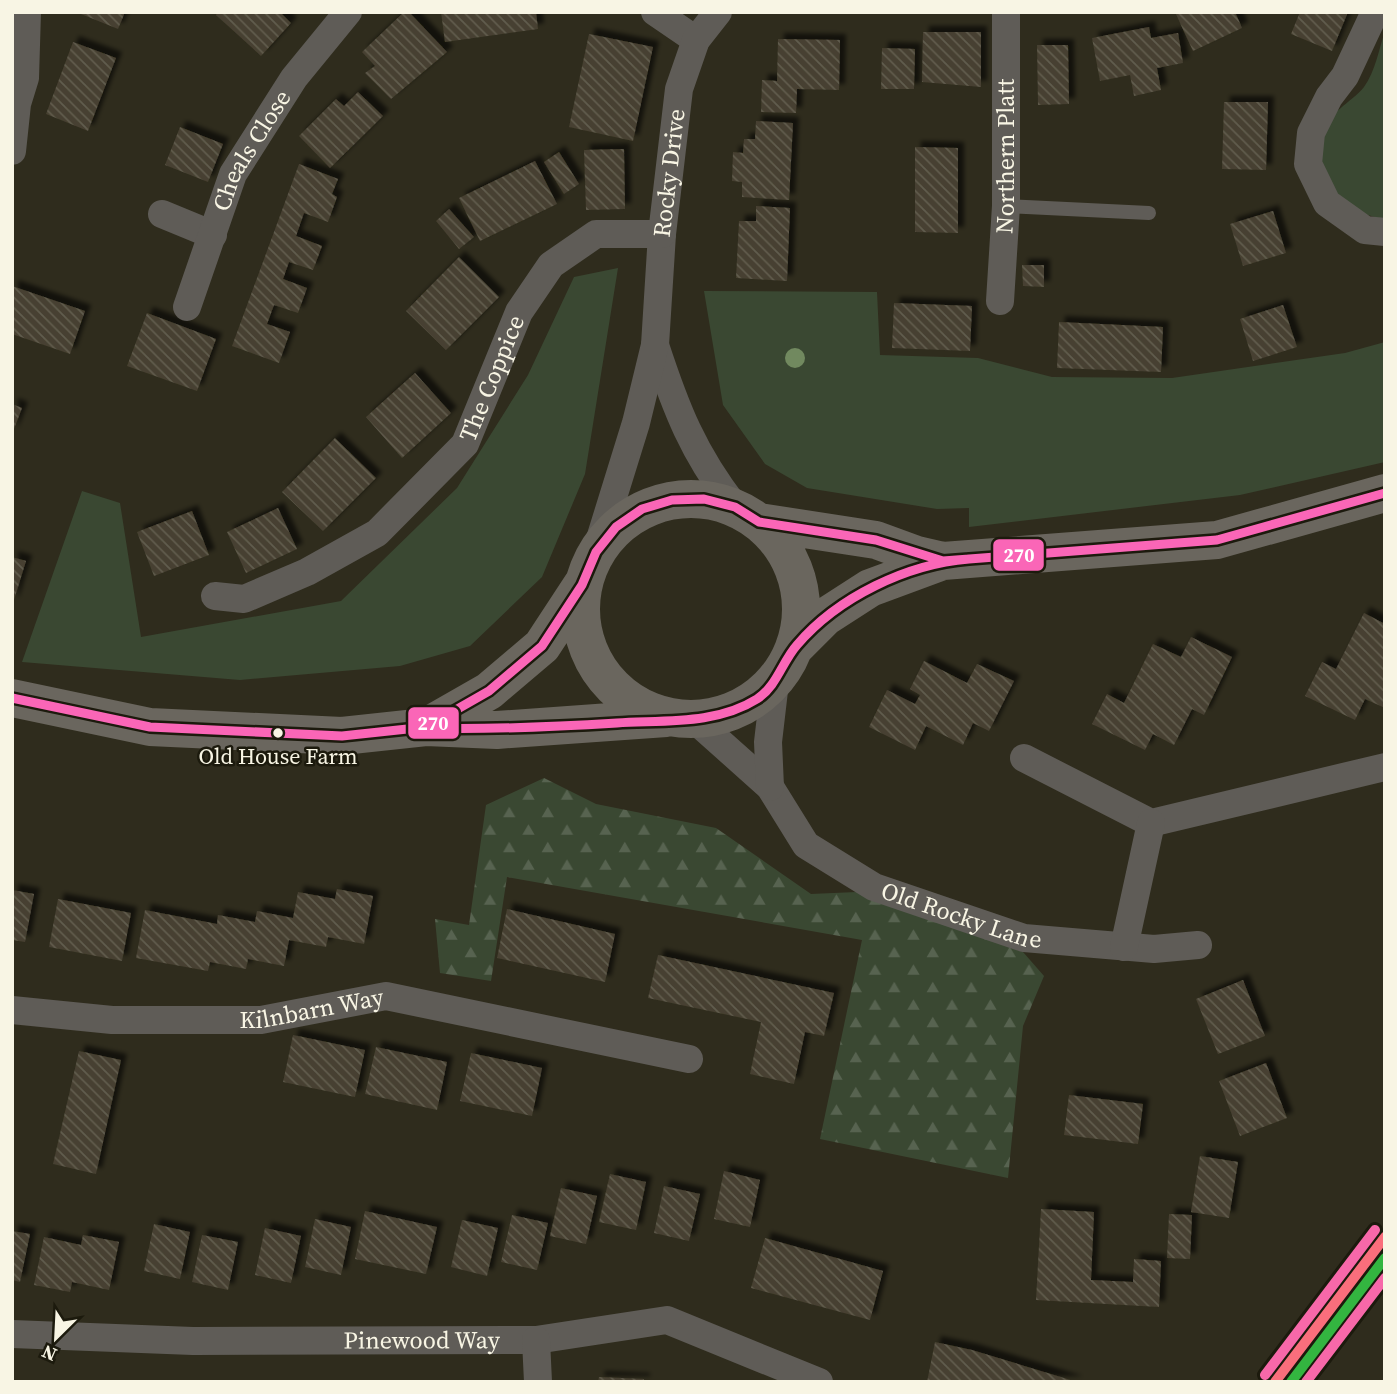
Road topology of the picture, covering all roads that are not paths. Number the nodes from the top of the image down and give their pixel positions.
1 (348, 12) edge
2 (655, 12) edge
3 (718, 12) edge
4 (1006, 12) edge
5 (1375, 12) edge
6 (22, 14) edge
7 (696, 40) junction
8 (12, 151) edge
9 (1006, 206) junction
10 (1149, 213) dead end
11 (162, 214) dead end
12 (1385, 232) edge
13 (662, 234) junction
14 (213, 235) junction
15 (1000, 301) dead end
16 (187, 307) dead end
17 (655, 345) junction
18 (1385, 493) edge
19 (747, 514) junction
20 (943, 561) junction
21 (589, 568) junction
22 (215, 596) dead end
23 (796, 646) junction
24 (775, 682) junction
25 (12, 698) edge
26 (682, 719) junction
27 (426, 727) junction
28 (1024, 758) dead end
29 (1385, 767) edge
30 (771, 787) junction
31 (1151, 822) junction
32 (1198, 945) dead end
33 (1124, 947) junction
34 (12, 1010) edge
35 (689, 1059) dead end
36 (12, 1334) edge
37 (537, 1340) junction
38 (538, 1382) edge
39 (819, 1382) edge

1 - 14 street, Cheals Close
2 - 7 street
3 - 7 street, Rocky Drive
4 - 9 street, Northern Platt
5 - 12 street
6 - 8 street
7 - 13 street, Rocky Drive
9 - 10 lane
9 - 15 street, Northern Platt
11 - 14 street
13 - 17 street, Rocky Drive
13 - 22 street, The Coppice
14 - 16 street, Cheals Close
17 - 19 street, Rocky Drive
17 - 21 street, Rocky Drive
18 - 20 highway
19 - 20 highway
19 - 21 highway
19 - 23 highway
20 - 23 highway
21 - 26 highway
21 - 27 highway
23 - 24 highway
24 - 26 highway
24 - 30 street, Old Rocky Lane
25 - 27 highway
26 - 27 highway
26 - 30 street, Old Rocky Lane
28 - 31 street
29 - 31 street
30 - 33 street, Old Rocky Lane
31 - 33 street
32 - 33 street, Old Rocky Lane
34 - 35 street, Kilnbarn Way
36 - 37 street, Pinewood Way
37 - 38 street
37 - 39 street, Pinewood Way

